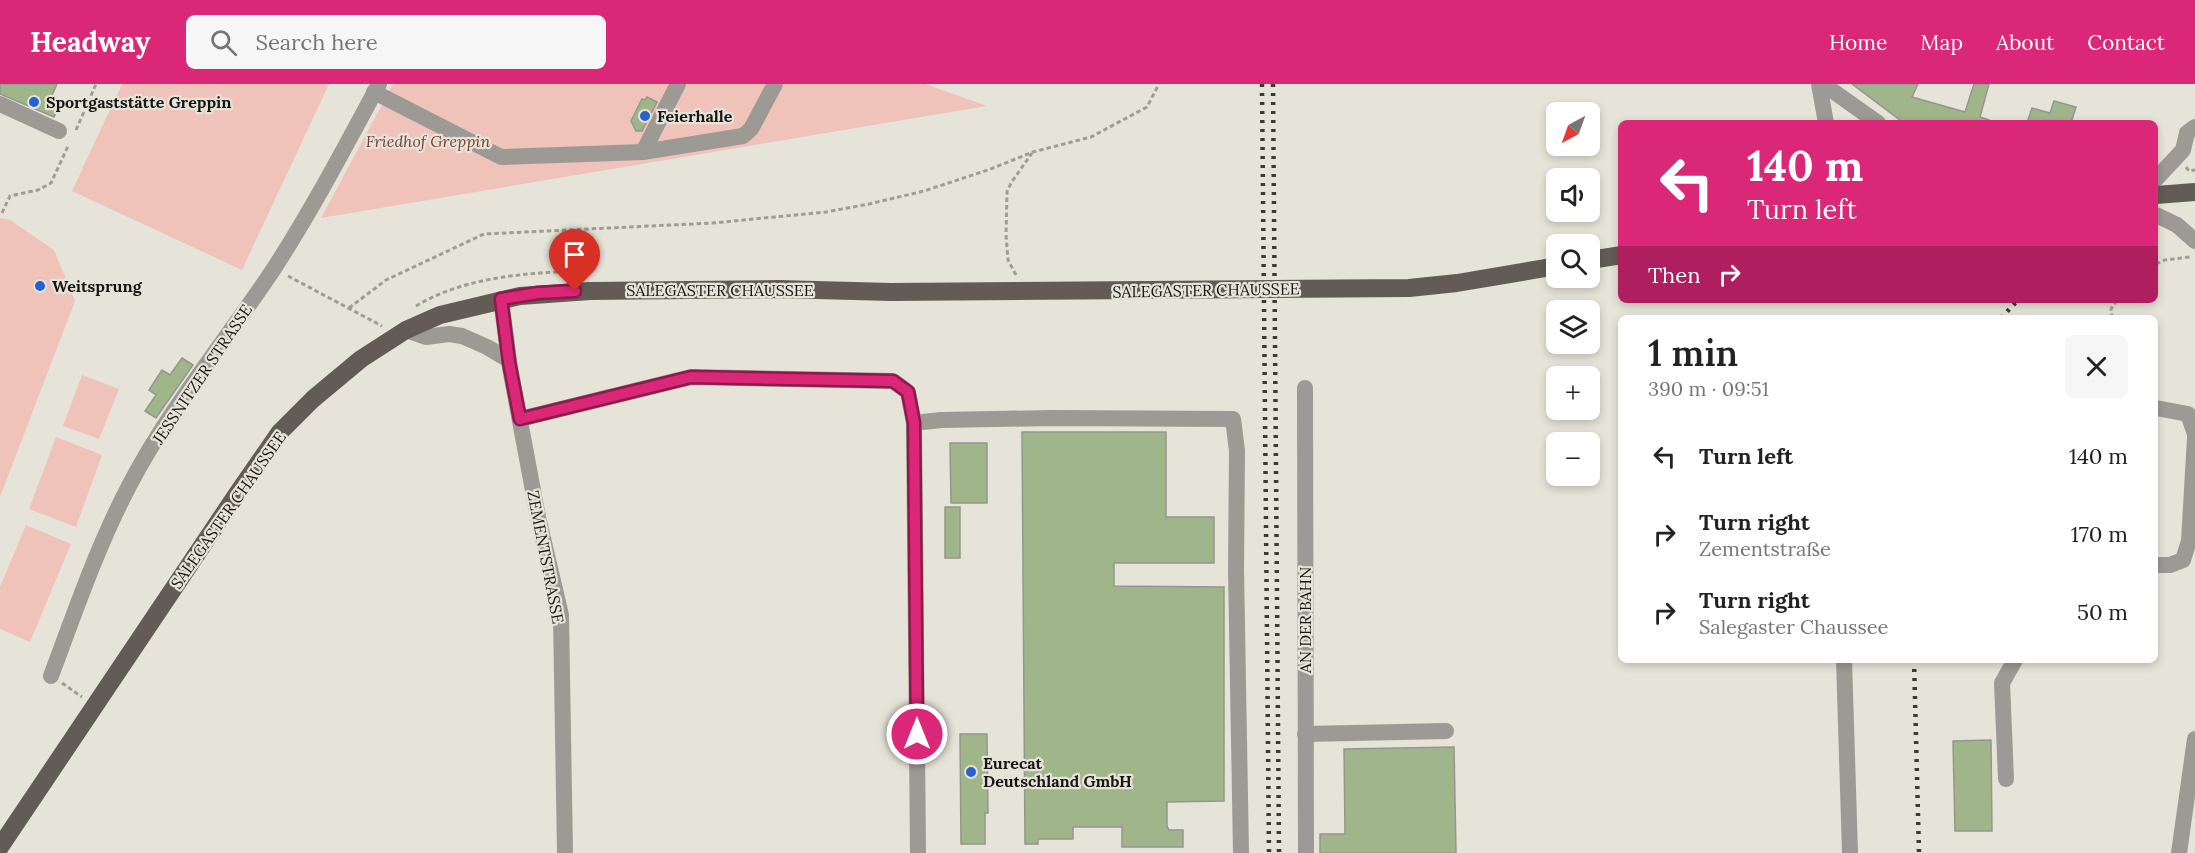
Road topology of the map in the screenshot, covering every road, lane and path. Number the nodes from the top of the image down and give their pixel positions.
1 (678, 84) edge
2 (775, 84) edge
3 (1159, 84) edge
4 (1821, 84) edge
5 (376, 88) edge
6 (0, 104) edge
7 (1826, 120) edge
8 (1869, 120) edge
9 (2195, 127) edge
10 (59, 131) dead end
11 (643, 152) junction
12 (1033, 152) junction
13 (2158, 177) edge
14 (38, 190) dead end
15 (2195, 192) edge
16 (2158, 195) edge
17 (2, 213) dead end
18 (2158, 216) edge
19 (2195, 240) edge
20 (1618, 256) edge
21 (2195, 257) edge
22 (1600, 258) edge
23 (2158, 263) edge
24 (1546, 268) edge
25 (273, 270) junction
26 (1016, 277) dead end
27 (501, 299) junction
28 (349, 308) junction
29 (382, 326) dead end
30 (406, 330) junction
31 (509, 360) junction
32 (1305, 388) dead end
33 (2158, 408) edge
34 (520, 419) junction
35 (914, 423) junction
36 (2195, 436) edge
37 (2158, 565) edge
38 (1844, 663) edge
39 (2013, 663) edge
40 (51, 676) joint
41 (95, 706) junction
42 (1446, 732) dead end
43 (1305, 734) junction
44 (2195, 739) edge
45 (2006, 779) dead end
46 (7, 829) edge
47 (0, 847) edge
48 (565, 853) edge
49 (918, 853) edge
50 (1241, 853) edge
51 (1306, 853) edge
52 (1850, 853) edge
53 (2179, 853) edge

1 - 11 street
2 - 11 street
3 - 12 path
4 - 7 street
4 - 8 street
5 - 11 street
5 - 25 street, JESSNITZER STRASSE
6 - 10 street
9 - 13 street
12 - 26 path
12 - 28 path
14 - 17 path
15 - 16 main road
18 - 19 street
20 - 22 main road
21 - 23 path
24 - 27 main road, SALEGASTER CHAUSSEE
25 - 28 path
25 - 40 street, JESSNITZER STRASSE
27 - 30 main road, SALEGASTER CHAUSSEE
27 - 31 street, ZEMENTSTRASSE
28 - 29 path
30 - 31 street
30 - 41 main road, SALEGASTER CHAUSSEE
31 - 34 street, ZEMENTSTRASSE
32 - 43 street, AN DER BAHN
33 - 36 street
34 - 35 street
34 - 48 street, ZEMENTSTRASSE
35 - 49 street
35 - 50 street
36 - 37 street
38 - 52 street
39 - 45 street
40 - 41 path
41 - 46 main road, SALEGASTER CHAUSSEE
42 - 43 street
43 - 51 street, AN DER BAHN
44 - 53 street
46 - 47 main road, SALEGASTER CHAUSSEE

